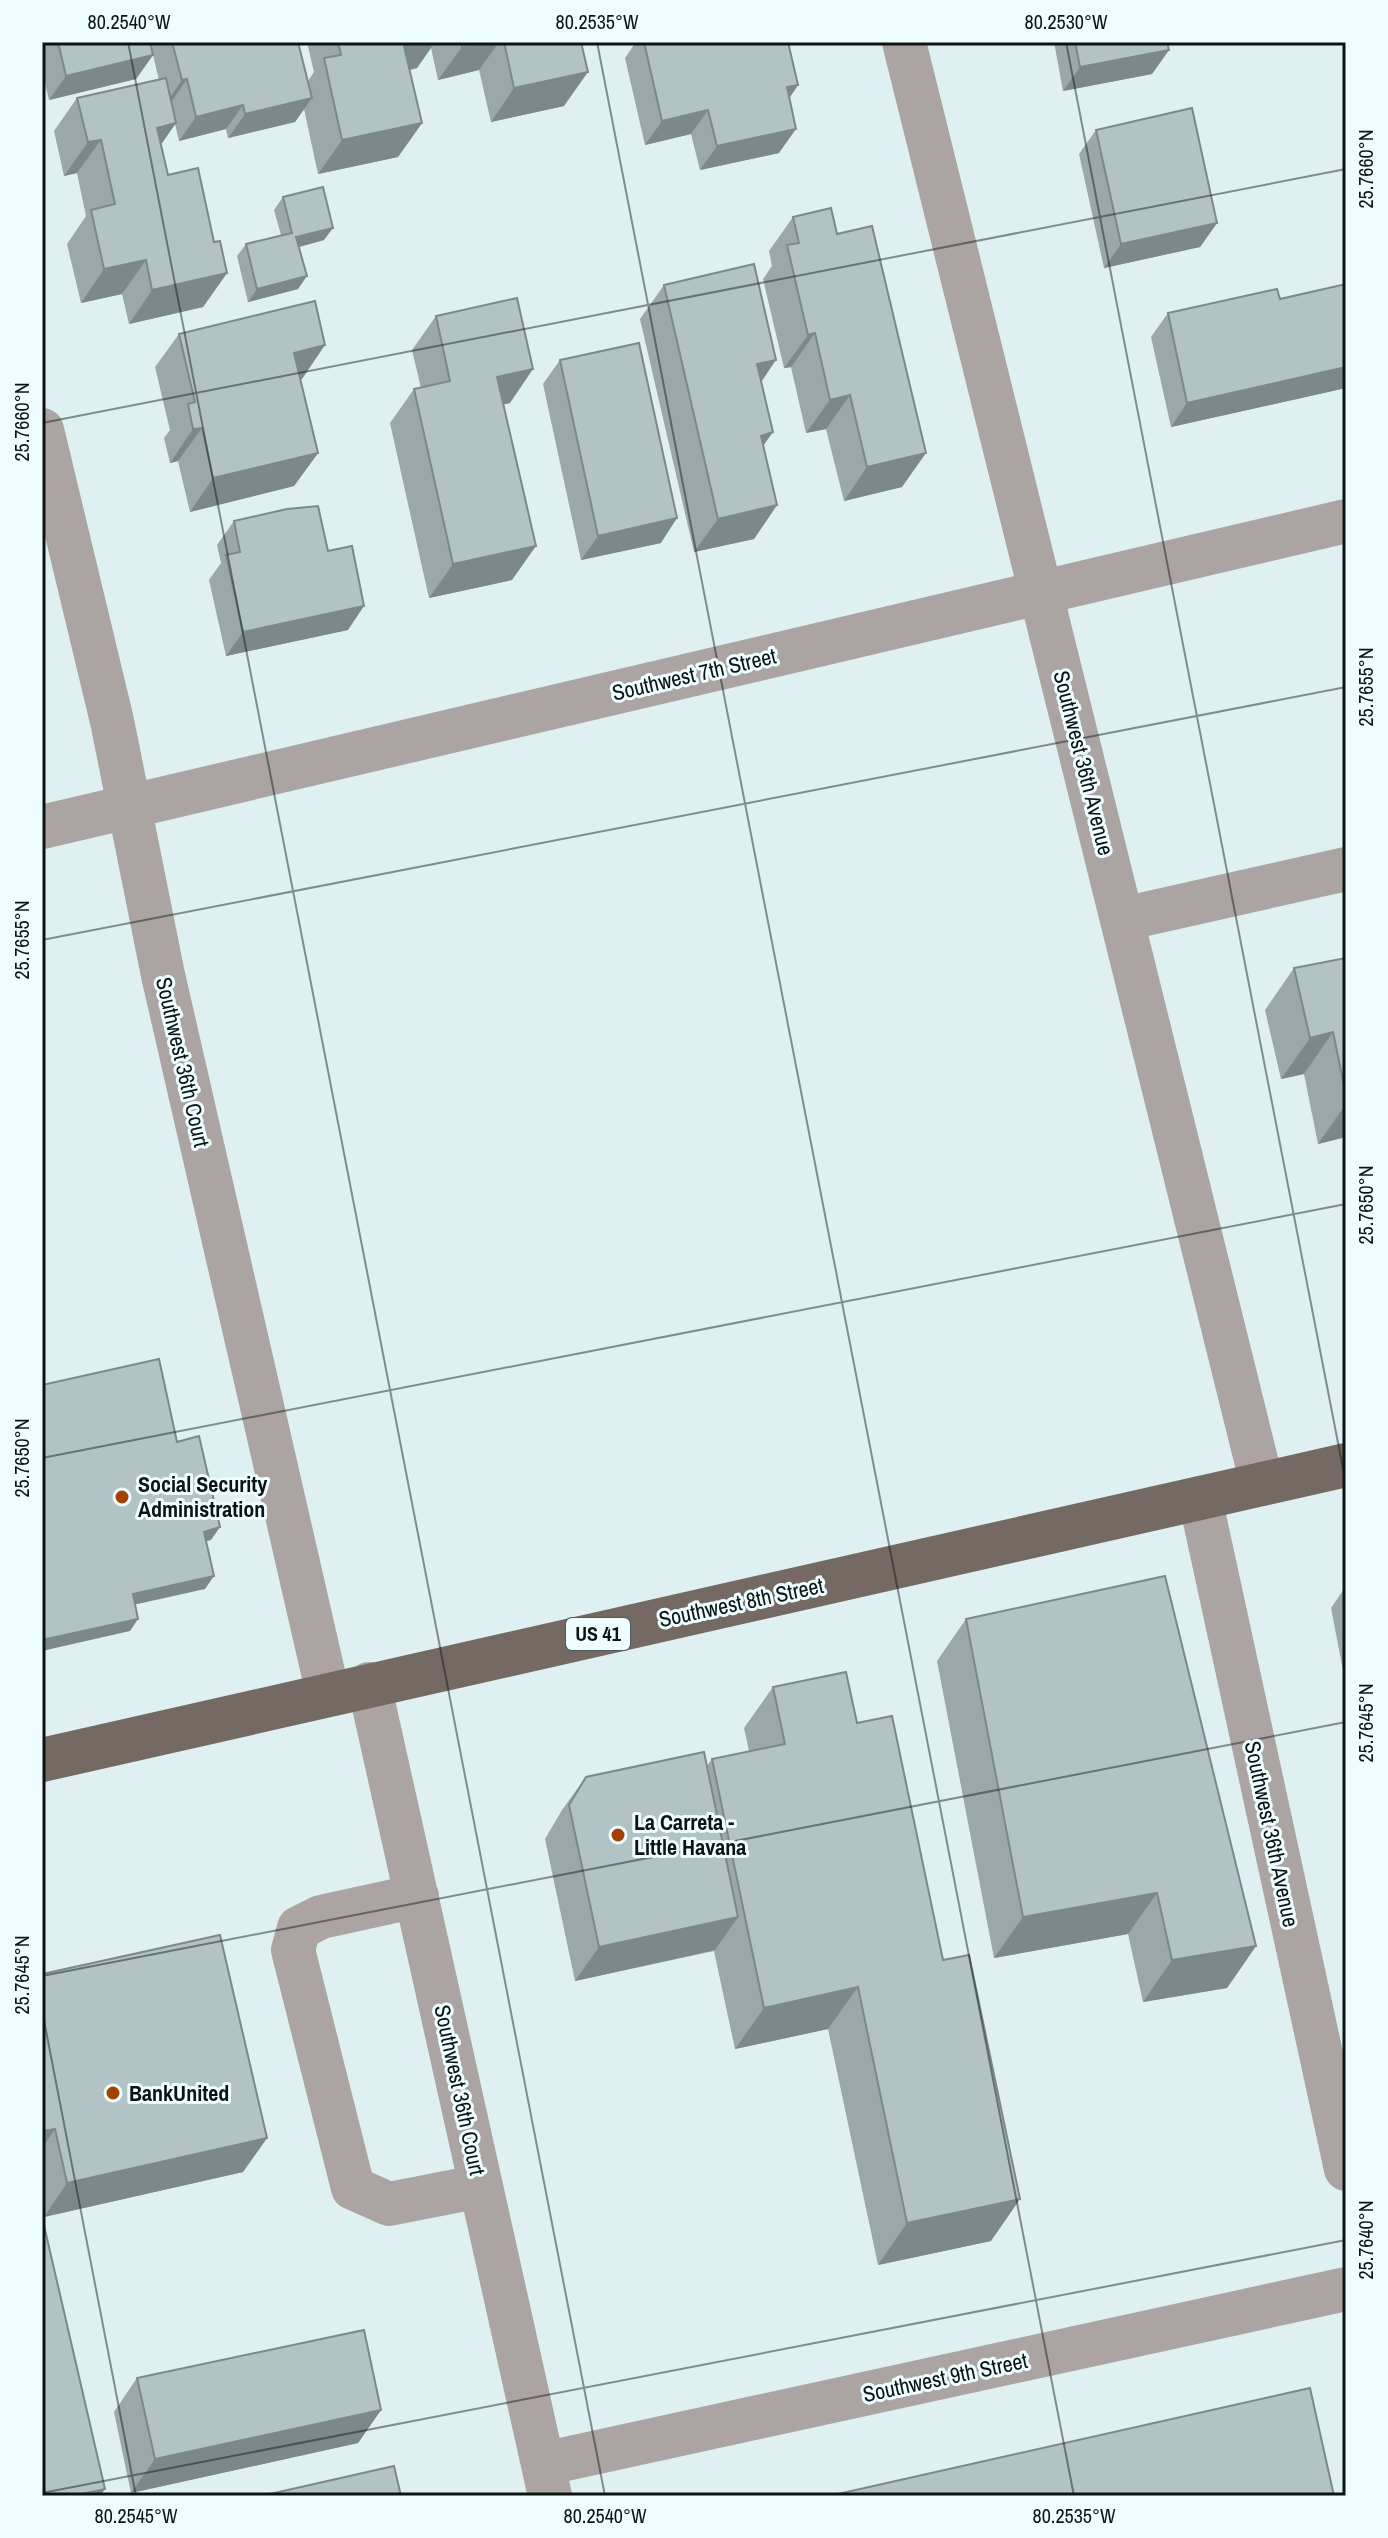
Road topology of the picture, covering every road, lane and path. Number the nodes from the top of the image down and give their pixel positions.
1 (904, 42) edge
2 (42, 430) edge
3 (1346, 521) edge
4 (1042, 593) junction
5 (129, 807) junction
6 (42, 827) edge
7 (1346, 869) edge
8 (1123, 919) junction
9 (1346, 1465) edge
10 (1262, 1484) junction
11 (1200, 1498) junction
12 (348, 1689) junction
13 (42, 1760) edge
14 (417, 1896) junction
15 (1346, 2169) edge
16 (481, 2186) junction
17 (1346, 2289) edge
18 (546, 2480) edge

1 - 4 street, Southwest 36th Avenue
2 - 5 street, Southwest 36th Court
3 - 4 street, Southwest 7th Street
4 - 5 street, Southwest 7th Street
4 - 8 street, Southwest 36th Avenue
5 - 6 street, Southwest 7th Street
5 - 12 street, Southwest 36th Court
7 - 8 street
8 - 10 street, Southwest 36th Avenue
9 - 10 main road, Southwest 8th Street / US 41
10 - 11 main road, Southwest 8th Street / US 41
11 - 12 main road, Southwest 8th Street / US 41
11 - 15 street, Southwest 36th Avenue
12 - 13 main road, Southwest 8th Street / US 41
12 - 14 street, Southwest 36th Court
14 - 16 street, Southwest 36th Court
14 - 16 street
16 - 18 street, Southwest 36th Court
17 - 18 street, Southwest 9th Street

